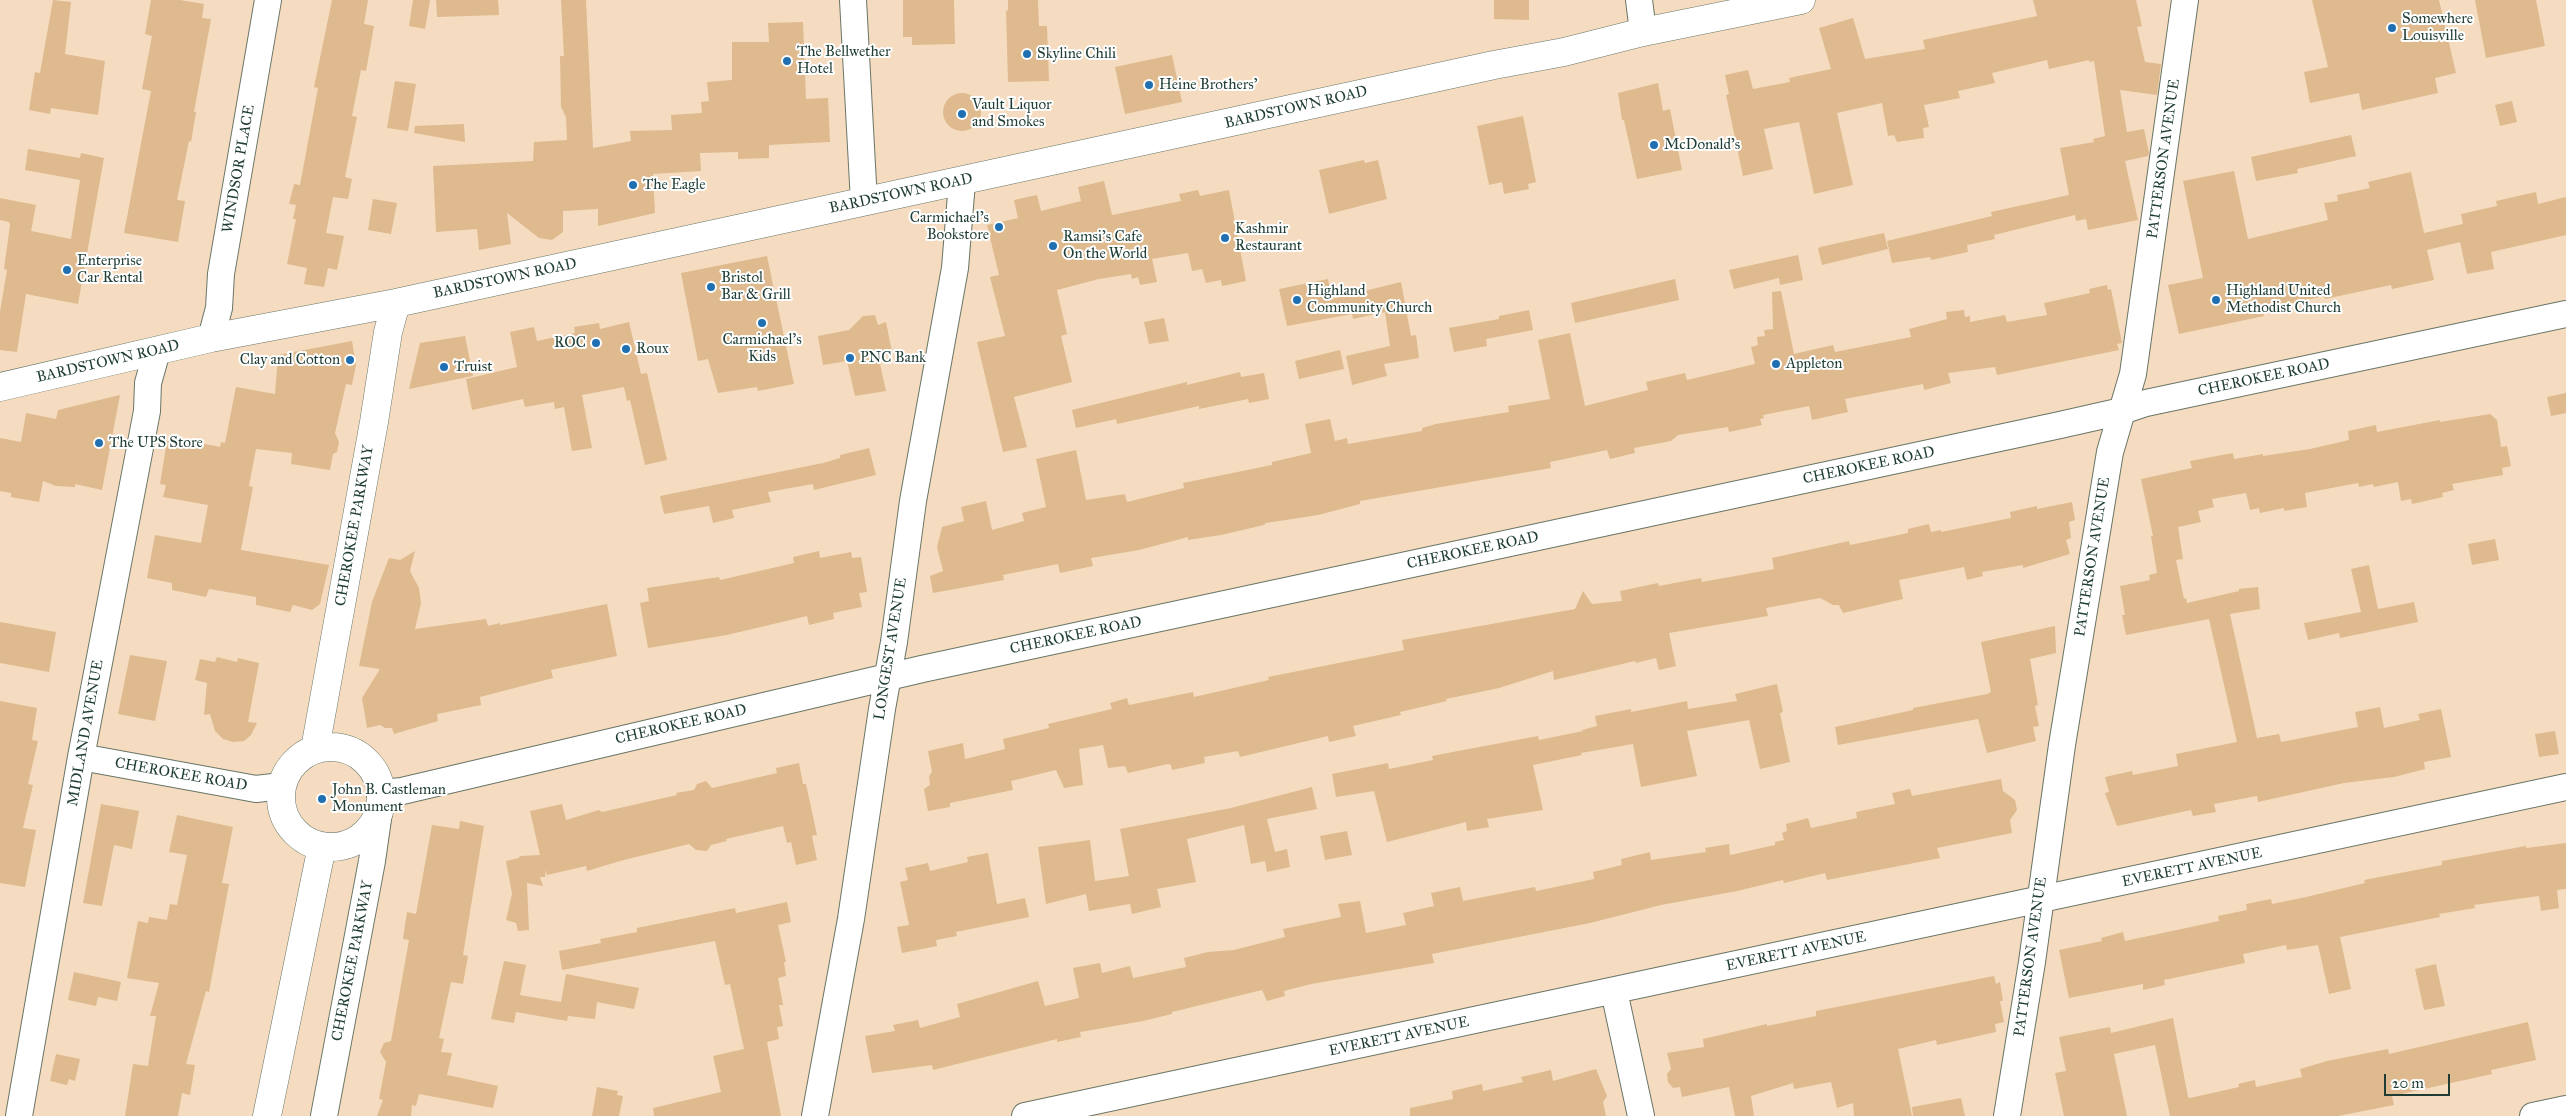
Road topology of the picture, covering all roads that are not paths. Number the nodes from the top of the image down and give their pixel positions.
1 (268, 0) edge
2 (853, 0) edge
3 (1639, 0) edge
4 (1801, 0) edge
5 (2185, 0) edge
6 (1643, 32) junction
7 (962, 182) junction
8 (864, 202) junction
9 (396, 303) junction
10 (2566, 314) edge
11 (211, 338) junction
12 (158, 351) junction
13 (0, 387) edge
14 (2122, 411) junction
15 (888, 677) junction
16 (315, 749) junction
17 (81, 757) junction
18 (282, 786) junction
19 (2566, 787) edge
20 (380, 799) junction
21 (322, 846) junction
22 (2040, 900) junction
23 (1614, 991) junction
24 (2566, 1109) edge
25 (19, 1116) edge
26 (266, 1116) edge
27 (324, 1116) edge
28 (816, 1116) edge
29 (1025, 1116) edge
30 (1641, 1116) edge
31 (2007, 1116) edge
32 (2533, 1116) edge

1 - 11 street, WINDSOR PLACE
2 - 8 street
3 - 6 street
4 - 6 main road, BARDSTOWN ROAD
5 - 14 street, PATTERSON AVENUE
6 - 7 main road, BARDSTOWN ROAD
7 - 8 main road, BARDSTOWN ROAD
7 - 15 street, LONGEST AVENUE
8 - 9 main road, BARDSTOWN ROAD
9 - 11 main road, BARDSTOWN ROAD
9 - 16 main road, CHEROKEE PARKWAY
10 - 14 street, CHEROKEE ROAD
11 - 12 main road, BARDSTOWN ROAD
12 - 13 main road, BARDSTOWN ROAD
12 - 17 street, MIDLAND AVENUE
14 - 15 street, CHEROKEE ROAD
14 - 22 street, PATTERSON AVENUE
15 - 20 street, CHEROKEE ROAD
15 - 28 street, LONGEST AVENUE
16 - 18 main road
16 - 20 main road, CHEROKEE PARKWAY
17 - 18 street, CHEROKEE ROAD
17 - 25 street, MIDLAND AVENUE
18 - 21 main road
19 - 22 street, EVERETT AVENUE
20 - 21 main road
20 - 27 street, CHEROKEE PARKWAY
21 - 26 main road
22 - 23 street, EVERETT AVENUE
22 - 31 street, PATTERSON AVENUE
23 - 29 street, EVERETT AVENUE
23 - 30 street
24 - 32 street

